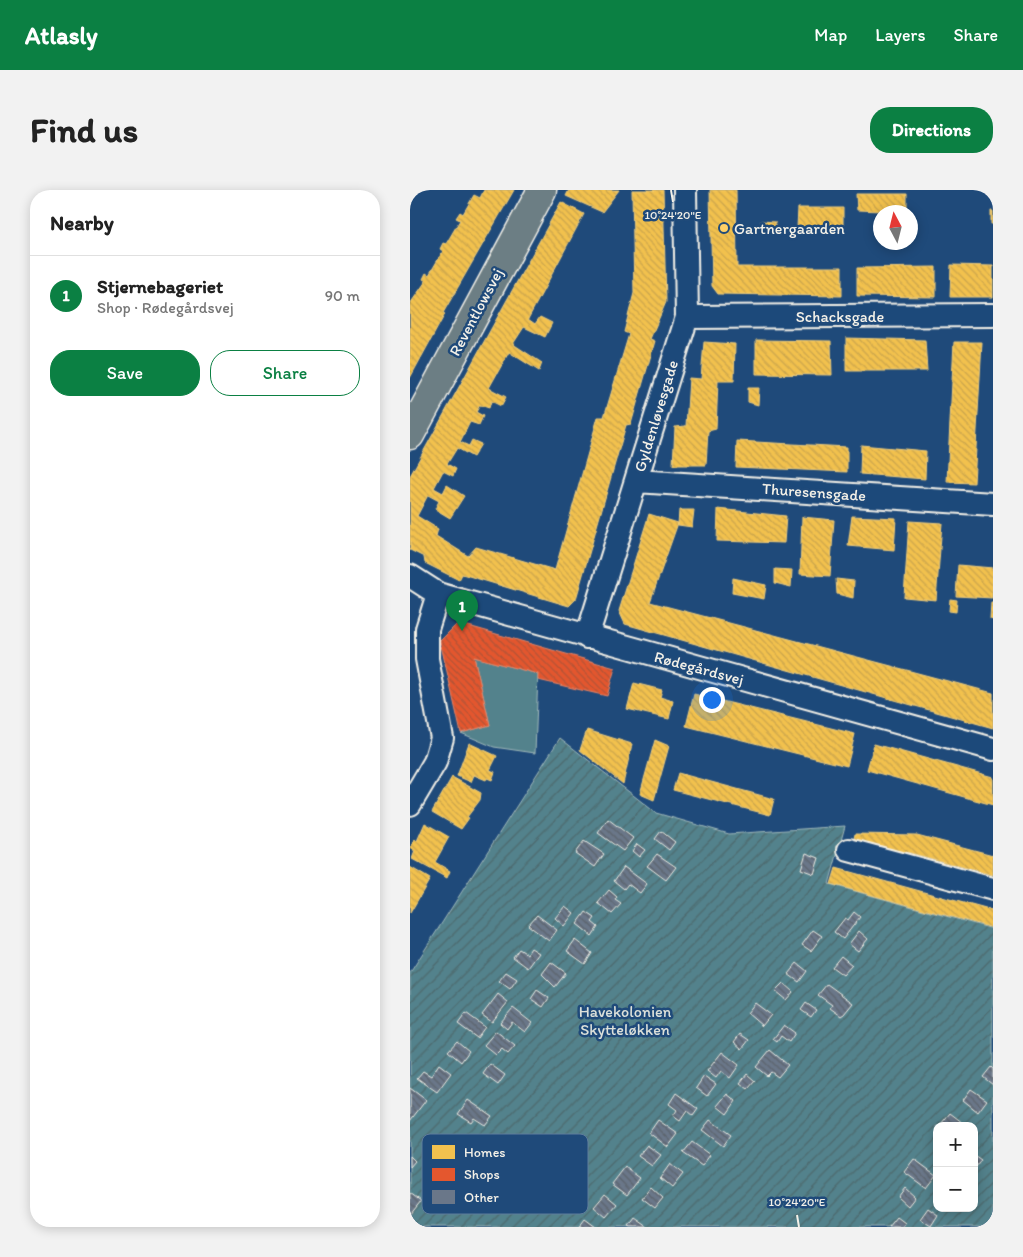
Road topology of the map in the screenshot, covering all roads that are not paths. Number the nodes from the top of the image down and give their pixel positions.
1 (542, 190) edge
2 (685, 190) edge
3 (993, 315) edge
4 (688, 317) junction
5 (410, 435) edge
6 (636, 481) junction
7 (993, 504) edge
8 (410, 576) edge
9 (438, 594) junction
10 (587, 637) junction
11 (993, 749) edge
12 (410, 804) edge
13 (849, 850) dead end
14 (993, 889) edge

1 - 5 main road, Reventlowsvej
2 - 4 street, Gyldenløvesgade
3 - 4 street, Schacksgade
4 - 6 street, Gyldenløvesgade
6 - 7 street, Thuresensgade
6 - 10 street, Gyldenløvesgade
8 - 9 street, Rødegårdsvej
9 - 10 street, Rødegårdsvej
9 - 12 street
10 - 11 street, Rødegårdsvej
13 - 14 street

